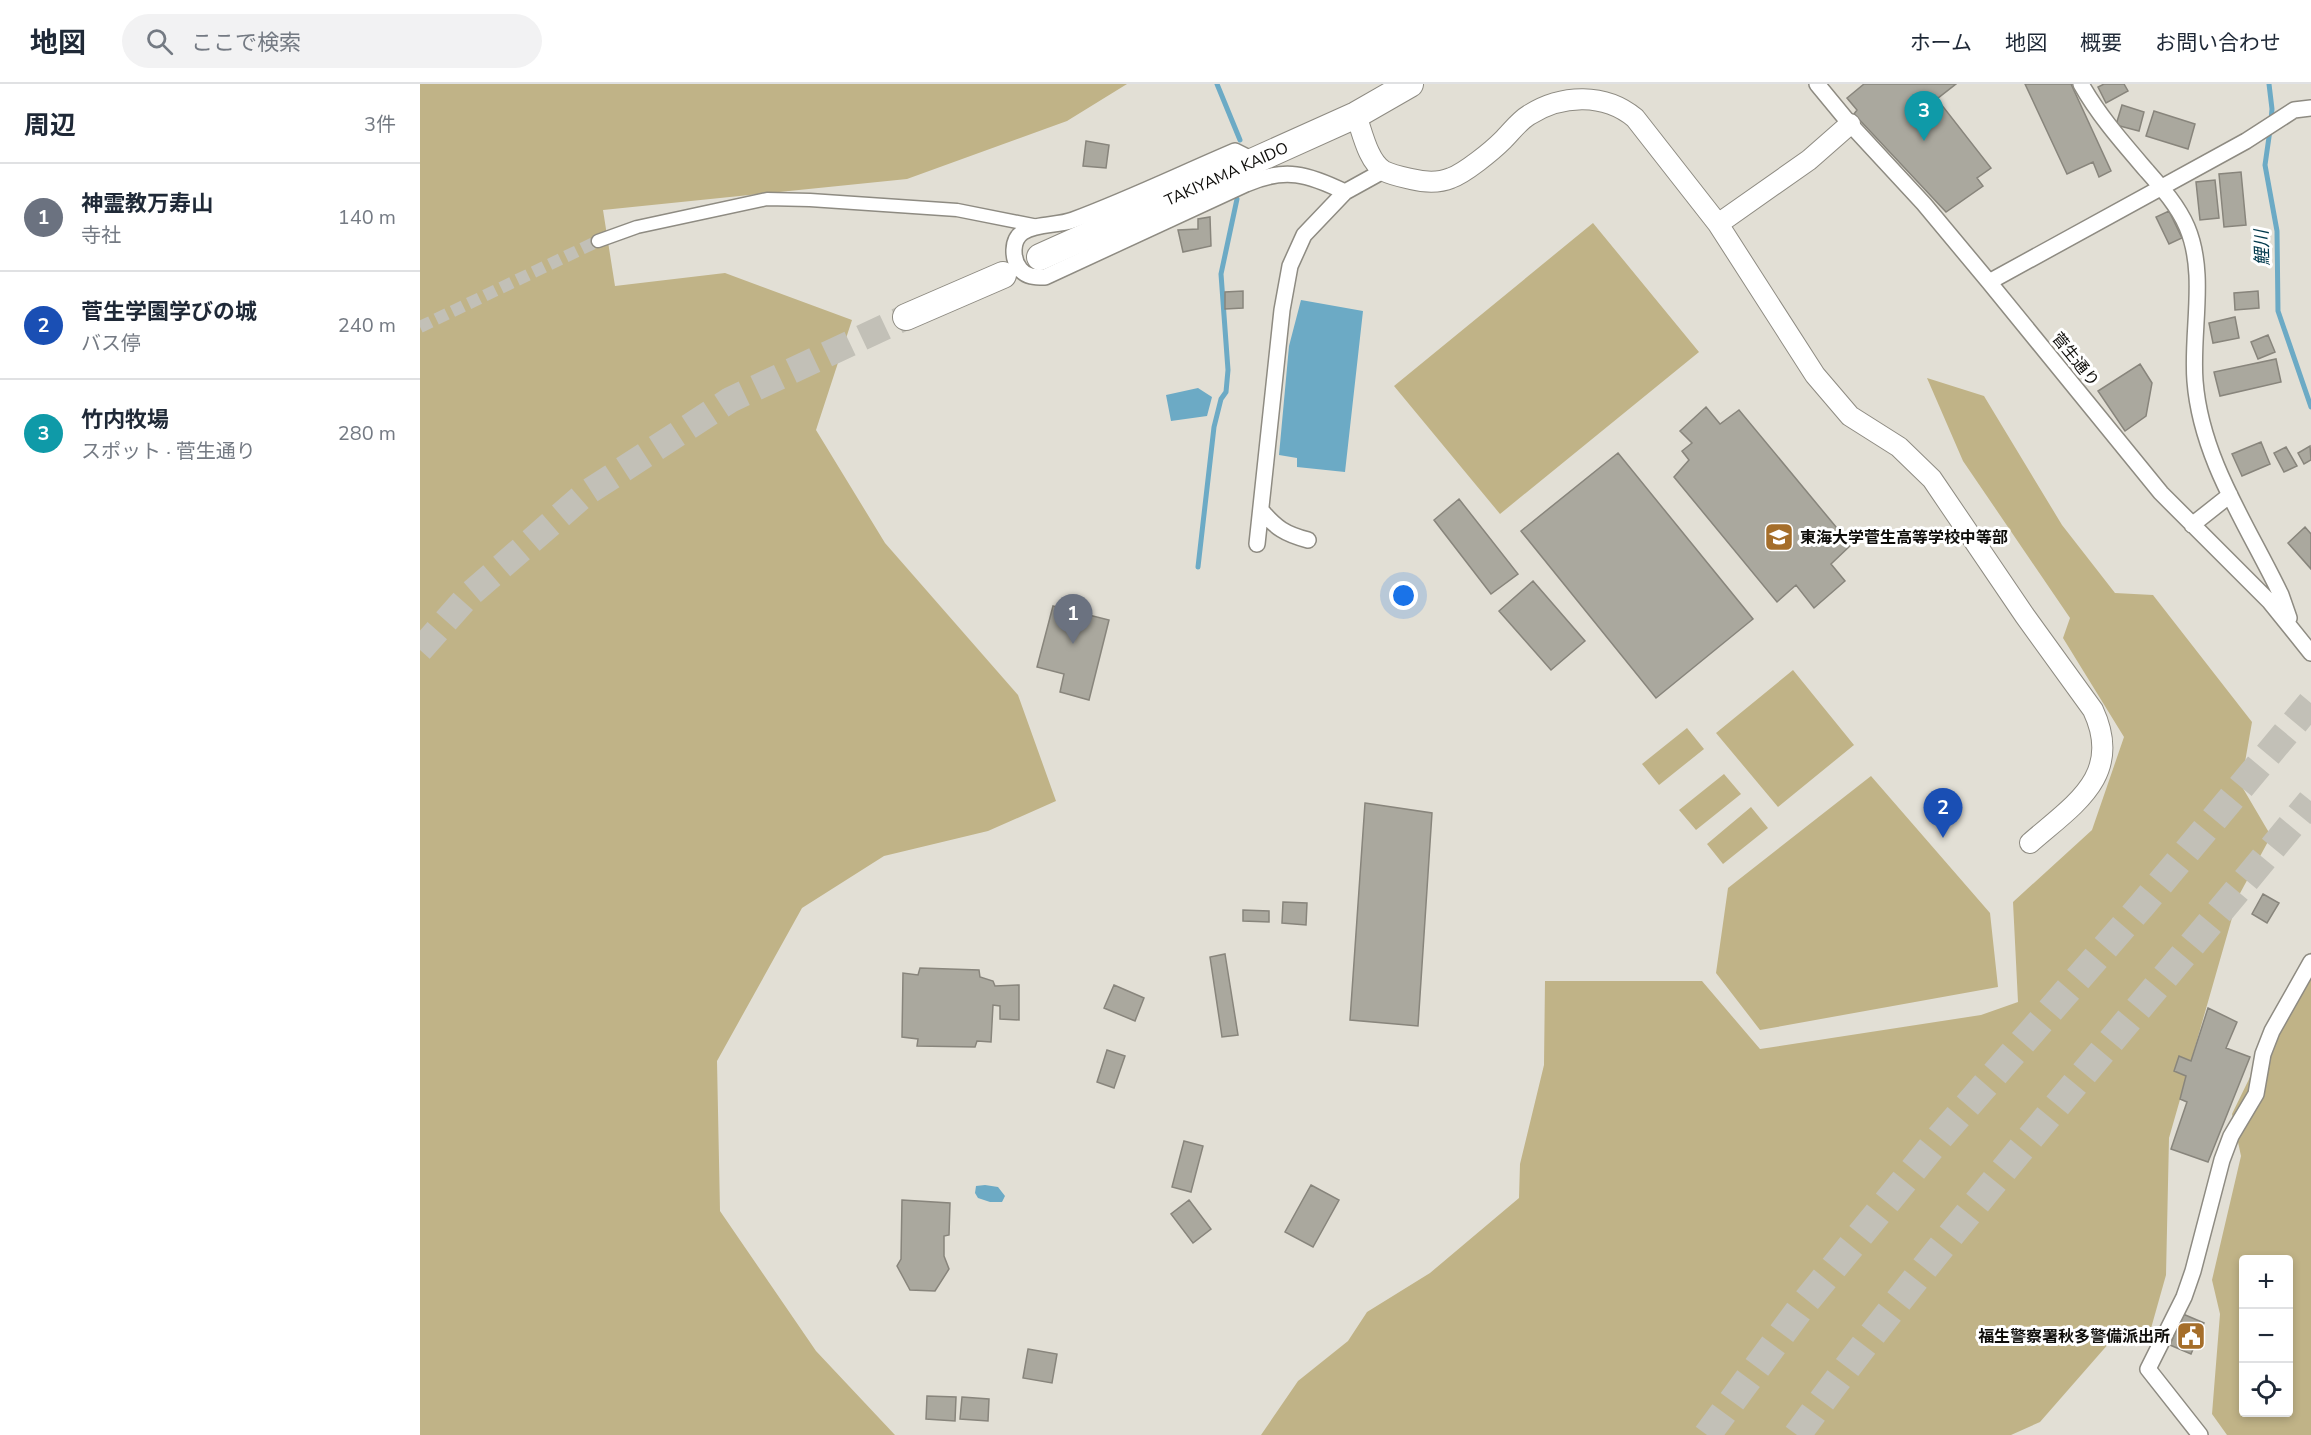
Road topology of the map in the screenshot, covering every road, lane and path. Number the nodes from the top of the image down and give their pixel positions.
1 (1410, 84) edge
2 (1817, 84) edge
3 (2081, 84) edge
4 (2311, 108) edge
5 (1356, 115) junction
6 (1850, 124) junction
7 (1253, 160) junction
8 (1383, 171) junction
9 (2160, 187) junction
10 (1345, 192) junction
11 (1718, 225) junction
12 (1038, 226) junction
13 (598, 241) tunnel mouth
14 (1040, 257) dead end
15 (1003, 275) dead end
16 (1989, 282) junction
17 (906, 317) tunnel mouth
18 (2230, 495) junction
19 (1261, 510) junction
20 (2192, 525) junction
21 (1308, 540) dead end
22 (1257, 544) dead end
23 (2292, 627) junction
24 (2311, 653) edge
25 (2030, 843) dead end
26 (2311, 962) edge
27 (2200, 1435) edge

1 - 5 highway, TAKIYAMA KAIDO
2 - 6 street, 菅生通り
3 - 9 street
4 - 9 street
5 - 7 highway, TAKIYAMA KAIDO
5 - 8 street
6 - 11 street
6 - 16 street, 菅生通り
7 - 12 street
7 - 14 highway, TAKIYAMA KAIDO
8 - 10 street
8 - 11 street
9 - 16 street
9 - 18 street
10 - 12 street
10 - 19 street
11 - 25 street
12 - 13 street
15 - 17 highway
16 - 20 street, 菅生通り
18 - 20 street
18 - 23 street
19 - 21 street
19 - 22 street
20 - 23 street, 菅生通り
23 - 24 street, 菅生通り
26 - 27 street

